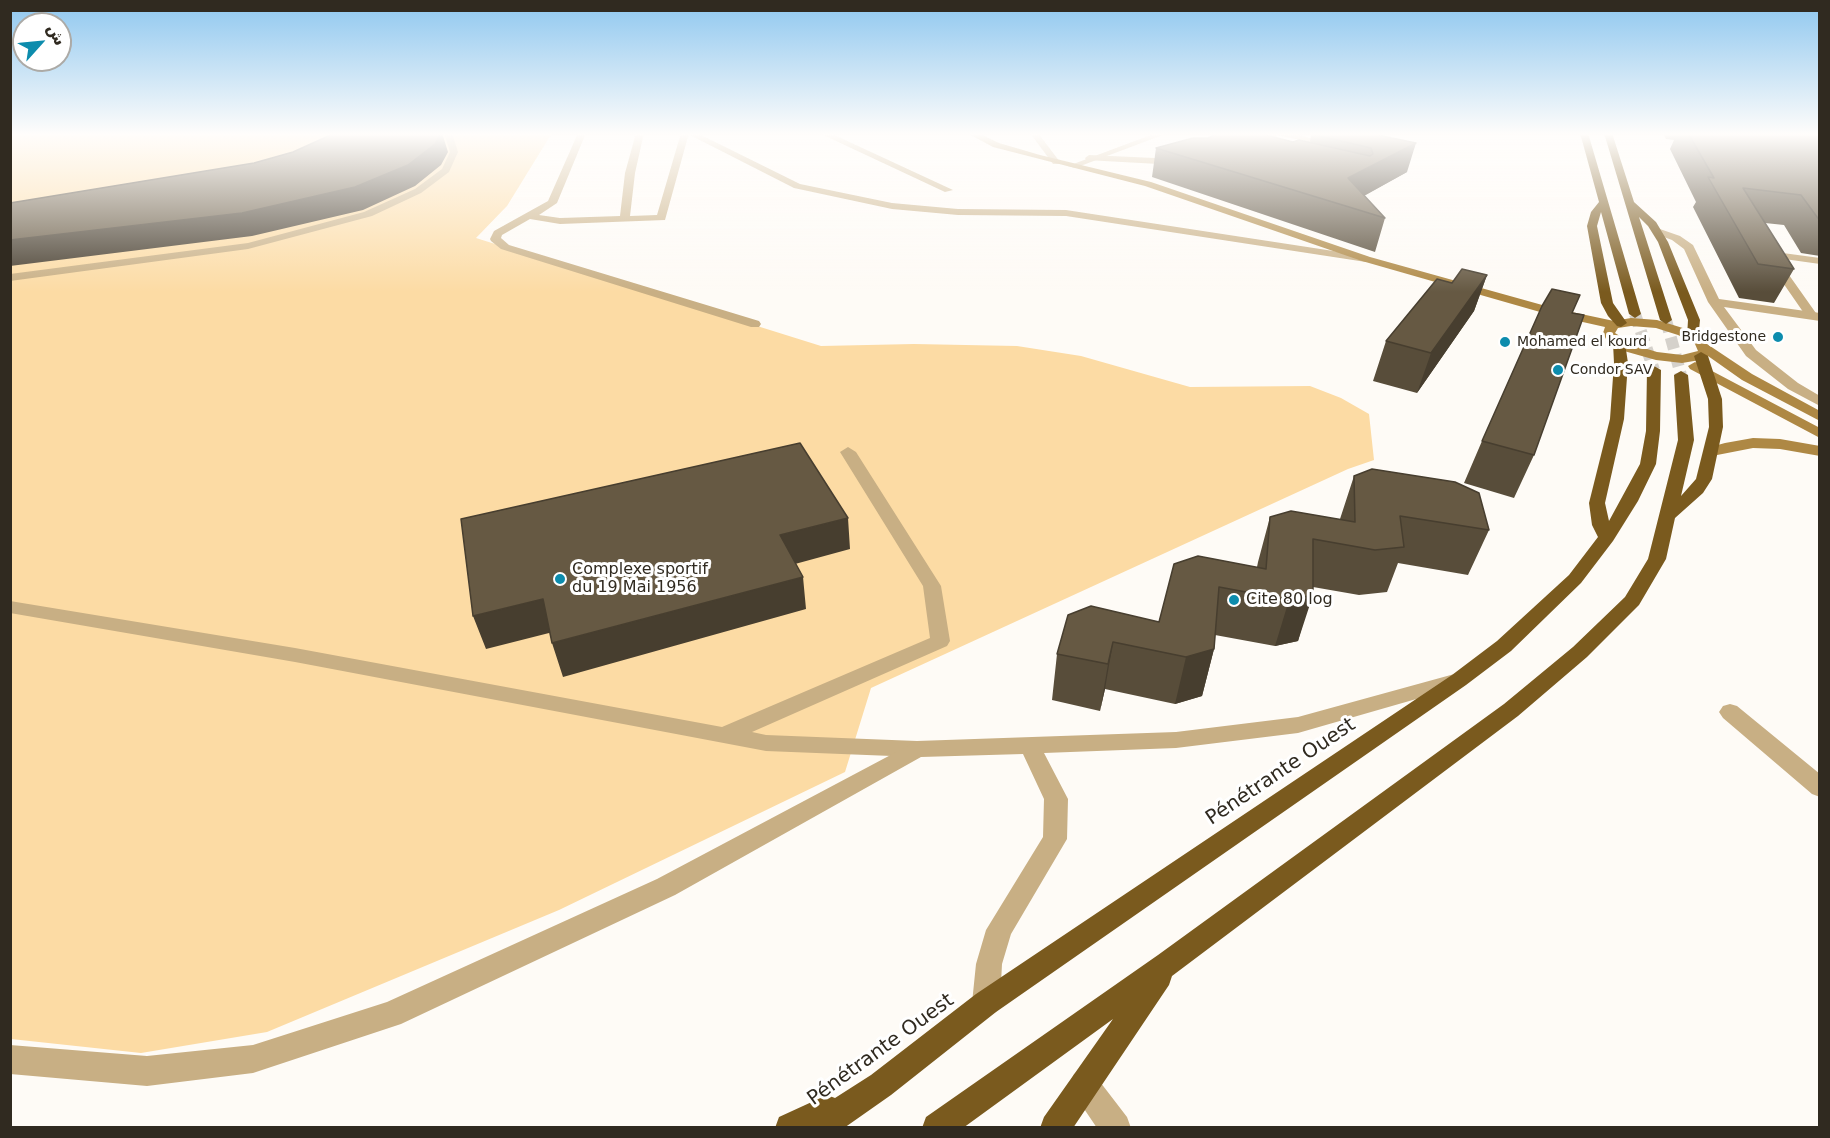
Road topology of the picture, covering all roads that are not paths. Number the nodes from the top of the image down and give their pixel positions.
1 (425, 186) edge
2 (559, 186) edge
3 (629, 186) edge
4 (670, 186) edge
5 (798, 186) edge
6 (939, 186) edge
7 (1154, 186) edge
8 (1599, 186) edge
9 (1624, 186) edge
10 (948, 190) dead end
11 (1604, 202) junction
12 (1629, 202) junction
13 (529, 216) junction
14 (625, 220) junction
15 (1657, 231) junction
16 (1366, 260) junction
17 (1820, 261) edge
18 (10, 278) edge
19 (1714, 302) junction
20 (1635, 314) tunnel mouth
21 (1816, 317) edge
22 (1666, 320) tunnel mouth
23 (755, 324) dead end
24 (1617, 332) junction
25 (1693, 337) junction
26 (1702, 352) junction
27 (1682, 367) junction
28 (1654, 370) tunnel mouth
29 (1707, 373) junction
30 (1820, 402) edge
31 (1820, 417) edge
32 (1820, 434) edge
33 (1712, 451) junction
34 (1820, 451) edge
35 (848, 452) dead end
36 (1669, 515) junction
37 (1607, 537) junction
38 (10, 607) edge
39 (1459, 680) junction
40 (1730, 712) dead end
41 (724, 735) junction
42 (1030, 746) junction
43 (917, 749) junction
44 (1820, 788) edge
45 (1167, 964) junction
46 (986, 1002) junction
47 (10, 1059) edge
48 (880, 1084) junction
49 (1084, 1084) junction
50 (790, 1128) edge
51 (816, 1128) edge
52 (937, 1128) edge
53 (1055, 1128) edge
54 (1116, 1128) edge

1 - 18 street
2 - 13 street
3 - 14 street
4 - 14 street
5 - 16 street
6 - 10 street
7 - 16 main road
8 - 11 highway
9 - 12 highway
11 - 20 highway
11 - 24 highway
12 - 15 highway
12 - 22 highway
13 - 14 street
13 - 23 street
15 - 19 street
15 - 25 highway
16 - 24 main road
17 - 21 street
19 - 21 street
19 - 30 street
24 - 25 main road
24 - 27 main road
24 - 37 highway
25 - 26 main road
26 - 27 main road
26 - 29 highway
26 - 31 main road
27 - 29 main road
27 - 36 highway
28 - 37 highway, Pénétrante Ouest
29 - 32 main road
29 - 33 highway
33 - 34 main road
33 - 36 highway
35 - 41 street
36 - 45 highway
37 - 39 highway, Pénétrante Ouest
38 - 41 street
39 - 42 street
39 - 46 highway, Pénétrante Ouest
40 - 44 street
41 - 43 street
42 - 43 street
42 - 46 street
43 - 47 street
45 - 49 highway
45 - 52 highway
46 - 48 highway, Pénétrante Ouest
48 - 50 highway
48 - 51 highway, Pénétrante Ouest
49 - 53 highway
49 - 54 street

